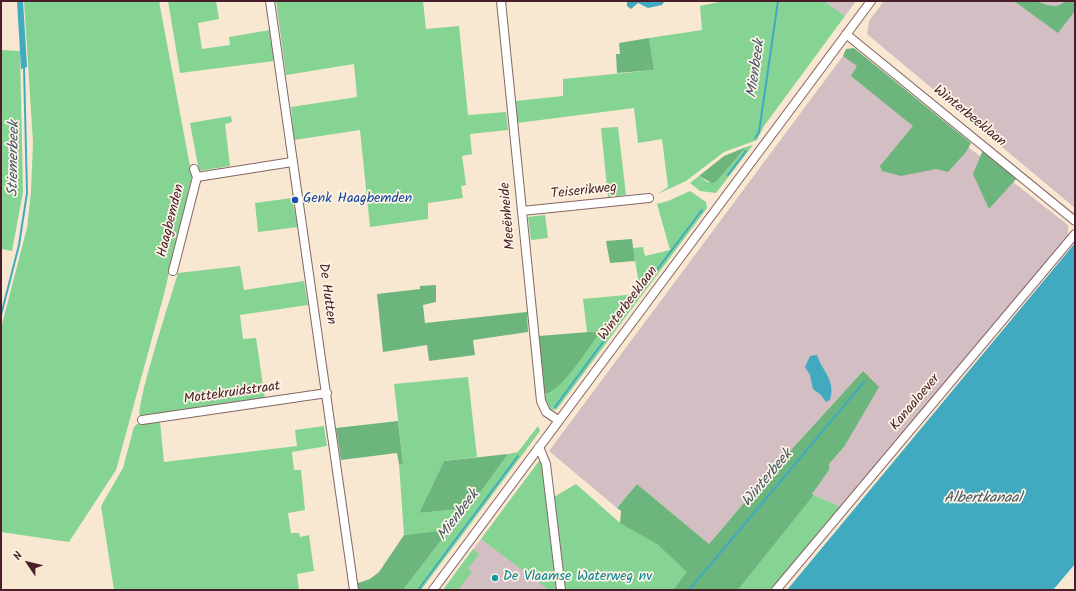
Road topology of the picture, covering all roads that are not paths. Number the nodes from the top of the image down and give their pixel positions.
1 (270, 1) edge
2 (501, 1) edge
3 (871, 1) edge
4 (846, 34) junction
5 (292, 162) junction
6 (649, 198) dead end
7 (522, 211) junction
8 (1075, 221) edge
9 (1075, 234) edge
10 (174, 271) dead end
11 (327, 393) junction
12 (142, 420) dead end
13 (558, 420) junction
14 (539, 447) junction
15 (354, 590) edge
16 (433, 590) edge
17 (561, 590) edge
18 (776, 590) edge

1 - 5 street, De Hutten
2 - 7 street, Meeënheide
3 - 4 street, Winterbeeklaan
4 - 8 street, Winterbeeklaan
4 - 13 street, Winterbeeklaan
5 - 10 street, Haagbemden
5 - 11 street, De Hutten
6 - 7 street, Teiserikweg
7 - 13 street, Meeënheide
9 - 18 street, Kanaaloever
11 - 12 street, Mottekruidstraat
11 - 15 street, De Hutten
13 - 14 street, Winterbeeklaan
14 - 16 street, Winterbeeklaan
14 - 17 street

